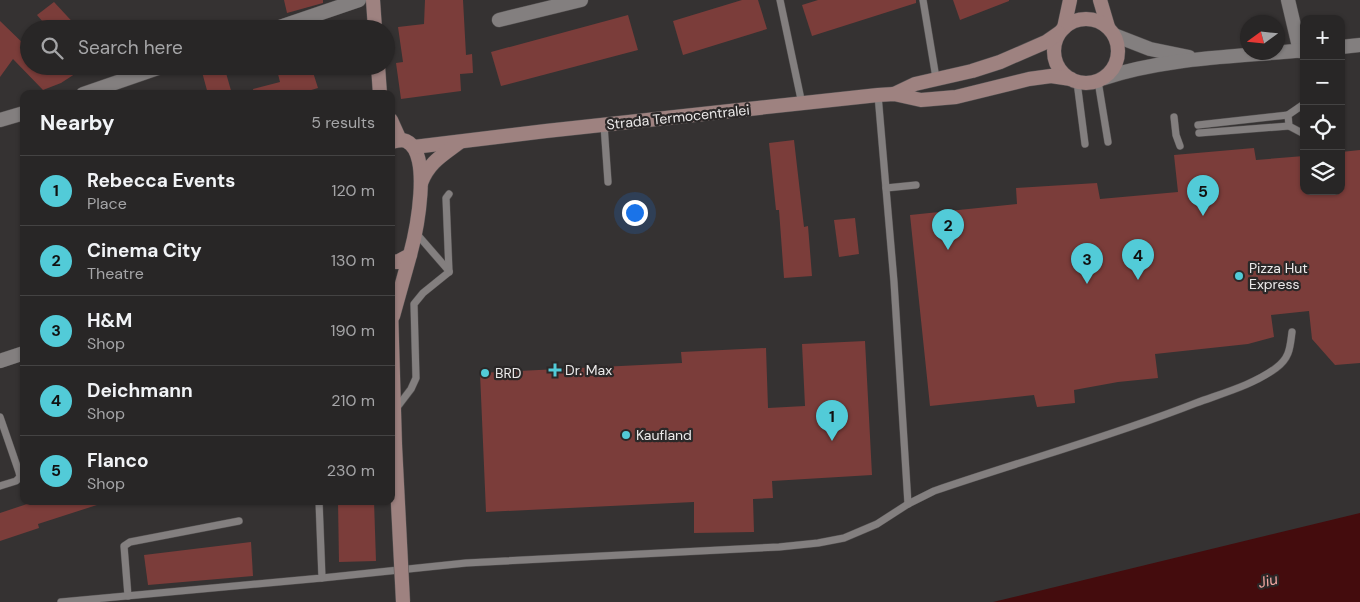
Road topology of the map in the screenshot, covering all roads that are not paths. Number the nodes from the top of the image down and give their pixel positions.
1 (359, 0) edge
2 (373, 0) edge
3 (581, 0) edge
4 (780, 0) edge
5 (923, 0) edge
6 (1070, 0) edge
7 (1100, 0) edge
8 (1288, 0) edge
9 (557, 2) edge
10 (300, 20) edge
11 (374, 20) edge
12 (499, 20) dead end
13 (1061, 30) junction
14 (1111, 31) junction
15 (1300, 44) edge
16 (1360, 45) edge
17 (1345, 47) edge
18 (1300, 51) edge
19 (1199, 60) junction
20 (138, 75) edge
21 (379, 75) edge
22 (936, 78) junction
23 (1101, 79) junction
24 (1074, 80) junction
25 (95, 90) edge
26 (380, 90) edge
27 (894, 94) junction
28 (878, 95) junction
29 (802, 104) junction
30 (1303, 105) edge
31 (20, 114) edge
32 (1288, 115) junction
33 (1174, 117) dead end
34 (0, 120) edge
35 (604, 125) junction
36 (1198, 125) dead end
37 (1289, 126) junction
38 (1300, 132) edge
39 (1199, 133) dead end
40 (396, 141) edge
41 (462, 141) junction
42 (1108, 142) dead end
43 (1085, 144) dead end
44 (1180, 146) dead end
45 (414, 147) junction
46 (608, 182) dead end
47 (420, 183) junction
48 (916, 185) dead end
49 (886, 188) junction
50 (449, 194) dead end
51 (416, 233) junction
52 (410, 255) junction
53 (395, 262) edge
54 (450, 272) junction
55 (395, 302) edge
56 (1292, 332) dead end
57 (20, 354) edge
58 (0, 361) edge
59 (395, 410) joint
60 (0, 417) edge
61 (0, 486) edge
62 (908, 504) junction
63 (319, 505) edge
64 (239, 520) dead end
65 (322, 578) junction
66 (128, 596) junction
67 (61, 602) edge
68 (403, 602) edge

1 - 10 street
2 - 11 main road
3 - 9 street
4 - 29 lane
5 - 22 lane
6 - 13 main road
7 - 14 main road
8 - 15 street
9 - 12 street
13 - 14 main road
13 - 22 main road, Strada Termocentralei
13 - 24 main road
14 - 19 street
14 - 23 main road
16 - 17 street
18 - 19 street
19 - 23 street
20 - 25 street
21 - 26 main road
22 - 27 main road, Strada Termocentralei
23 - 24 main road
23 - 42 lane
24 - 27 main road, Strada Termocentralei
24 - 43 lane
27 - 28 main road, Strada Termocentralei
28 - 29 main road, Strada Termocentralei
28 - 49 lane
29 - 35 main road, Strada Termocentralei
30 - 32 lane
31 - 34 street
32 - 36 lane
32 - 37 lane
33 - 44 lane
35 - 41 main road, Strada Termocentralei
35 - 46 lane
37 - 38 lane
37 - 39 lane
40 - 45 main road
41 - 45 main road, Strada Termocentralei
41 - 47 main road
45 - 47 main road
47 - 51 main road
48 - 49 lane
49 - 62 lane
50 - 54 lane
51 - 52 main road
51 - 54 lane
52 - 53 main road
52 - 55 main road
54 - 59 lane
56 - 62 lane
57 - 58 street
59 - 68 main road, bridge
60 - 61 lane
62 - 65 lane
63 - 65 lane
64 - 66 lane
65 - 66 lane
66 - 67 lane

